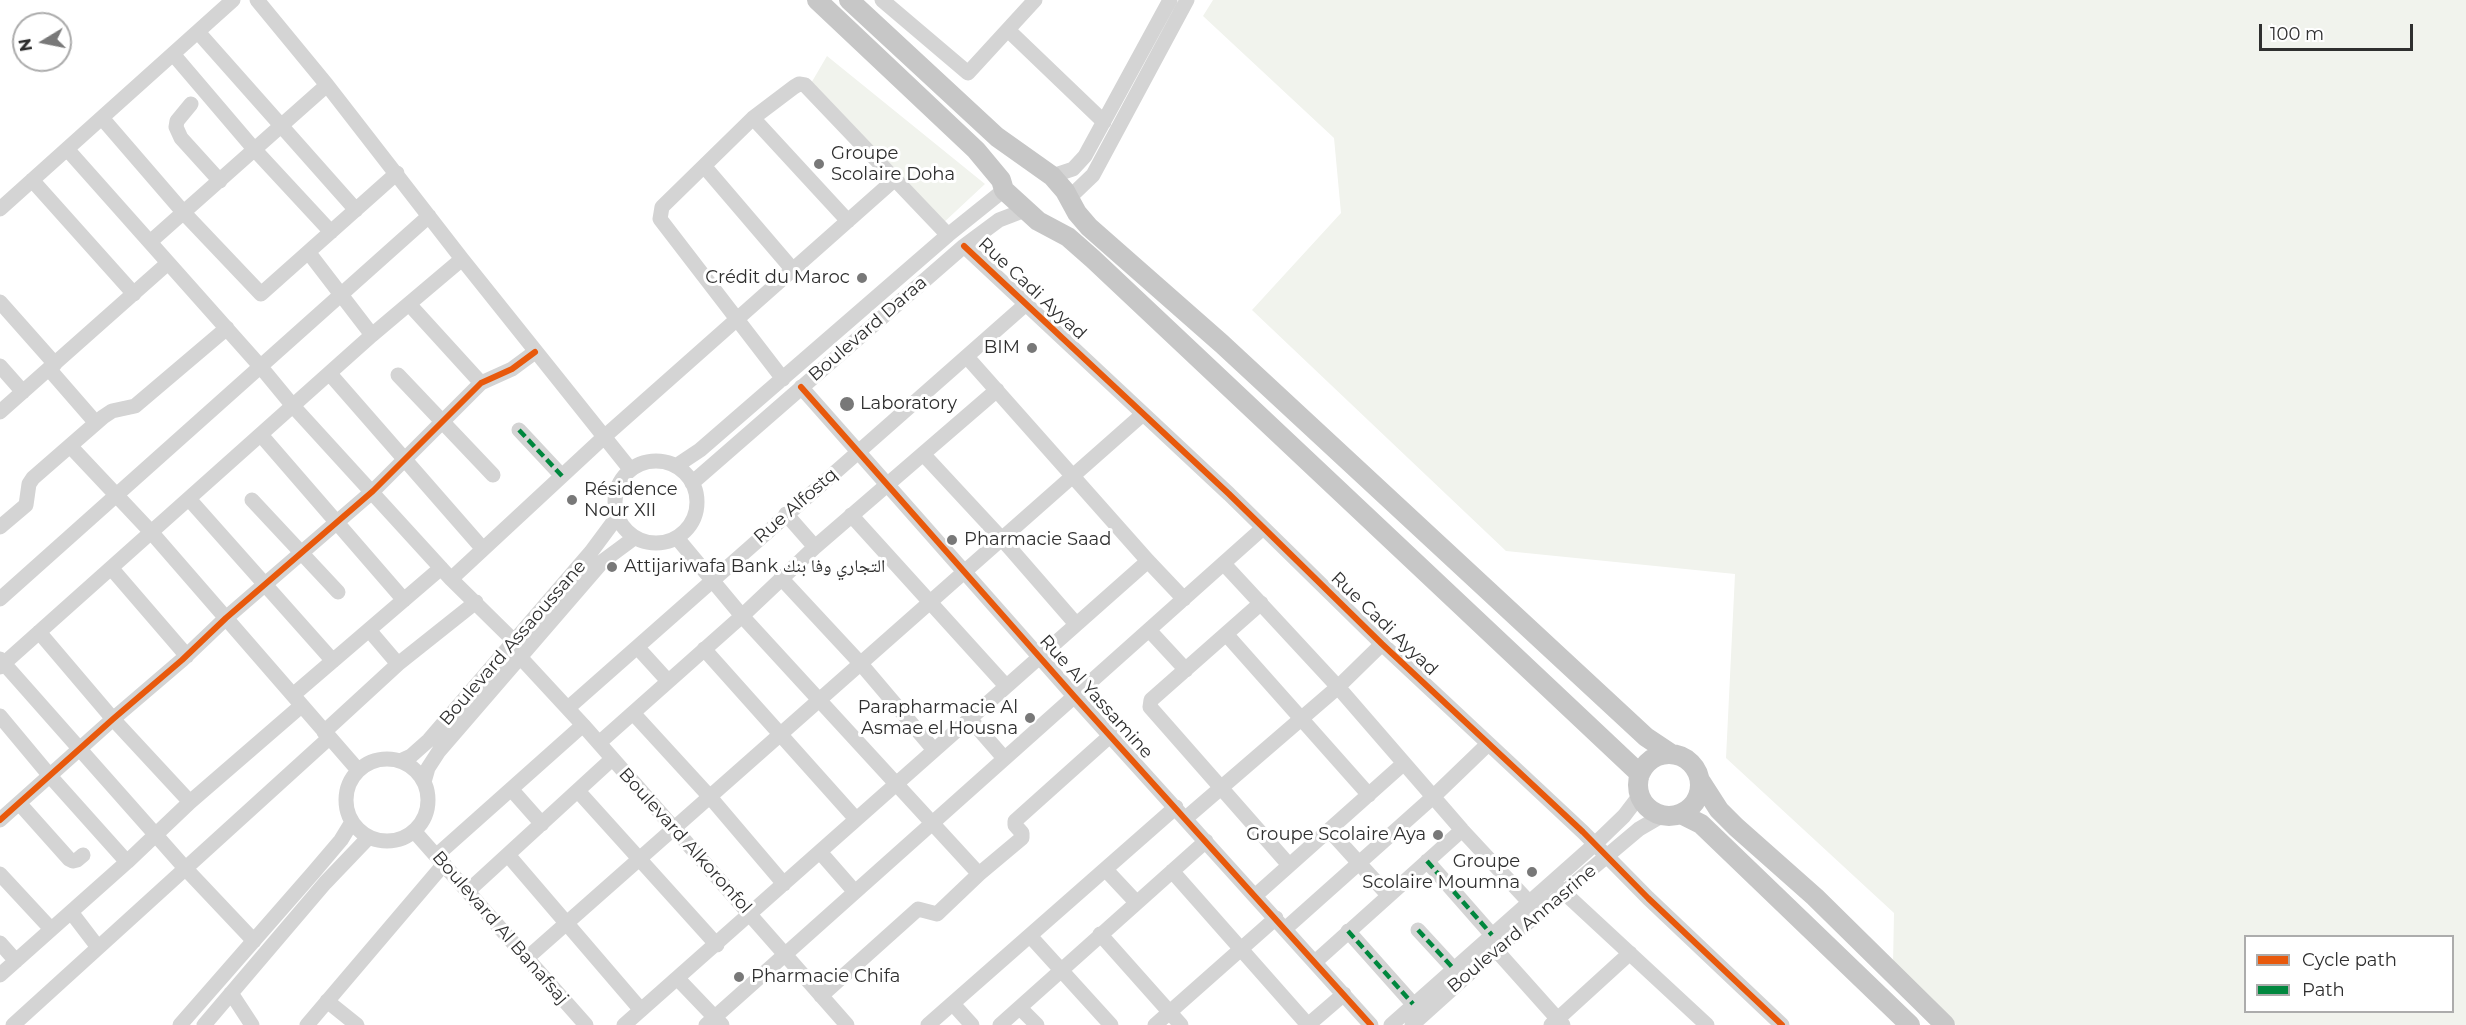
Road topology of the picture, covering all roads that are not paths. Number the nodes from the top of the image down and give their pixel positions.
1 (233, 0) edge
2 (257, 0) edge
3 (817, 0) edge
4 (849, 0) edge
5 (1035, 0) edge
6 (1170, 0) edge
7 (1187, 0) edge
8 (888, 2) edge
9 (870, 20) junction
10 (1008, 30) junction
11 (198, 32) junction
12 (173, 54) junction
13 (327, 85) junction
14 (191, 104) dead end
15 (102, 118) junction
16 (753, 118) junction
17 (1104, 122) junction
18 (281, 125) junction
19 (67, 149) junction
20 (254, 149) junction
21 (1025, 159) junction
22 (704, 166) junction
23 (397, 173) junction
24 (1052, 176) junction
25 (32, 180) junction
26 (894, 180) junction
27 (220, 181) junction
28 (1002, 185) junction
29 (1073, 206) junction
30 (0, 209) edge
31 (356, 210) junction
32 (1025, 210) junction
33 (184, 213) junction
34 (429, 216) junction
35 (848, 221) junction
36 (1056, 230) junction
37 (331, 232) junction
38 (948, 235) junction
39 (150, 242) junction
40 (964, 246) junction
41 (309, 253) junction
42 (462, 259) junction
43 (168, 263) junction
44 (793, 270) junction
45 (134, 294) junction
46 (341, 294) junction
47 (0, 302) edge
48 (410, 304) junction
49 (1026, 304) junction
50 (737, 319) junction
51 (227, 328) junction
52 (372, 335) junction
53 (535, 352) junction
54 (967, 357) junction
55 (0, 366) edge
56 (52, 366) junction
57 (260, 366) junction
58 (330, 374) junction
59 (398, 375) dead end
60 (783, 379) junction
61 (481, 383) junction
62 (801, 387) junction
63 (997, 390) junction
64 (23, 392) junction
65 (293, 406) junction
66 (0, 412) edge
67 (1143, 414) junction
68 (96, 423) junction
69 (442, 423) junction
70 (519, 430) dead end
71 (261, 435) junction
72 (604, 437) junction
73 (71, 447) junction
74 (858, 452) junction
75 (924, 455) junction
76 (405, 461) junction
77 (676, 466) junction
78 (630, 469) junction
79 (493, 475) dead end
80 (562, 476) junction
81 (1073, 476) junction
82 (692, 483) junction
83 (887, 484) junction
84 (373, 491) junction
85 (116, 496) junction
86 (189, 499) junction
87 (252, 500) dead end
88 (786, 514) junction
89 (851, 515) junction
90 (617, 517) junction
91 (337, 522) junction
92 (0, 527) edge
93 (1263, 528) junction
94 (152, 533) junction
95 (634, 538) junction
96 (677, 538) junction
97 (1002, 539) junction
98 (815, 547) junction
99 (483, 549) junction
100 (301, 553) junction
101 (1148, 561) junction
102 (1224, 564) junction
103 (112, 568) junction
104 (966, 571) junction
105 (446, 574) junction
106 (781, 578) junction
107 (713, 580) junction
108 (265, 584) junction
109 (338, 592) dead end
110 (0, 599) edge
111 (1184, 599) junction
112 (404, 600) junction
113 (476, 602) junction
114 (930, 603) junction
115 (1261, 603) junction
116 (742, 616) junction
117 (226, 618) junction
118 (1076, 624) junction
119 (369, 630) junction
120 (1149, 630) junction
121 (39, 632) junction
122 (1226, 634) junction
123 (514, 641) junction
124 (1382, 644) junction
125 (638, 648) junction
126 (704, 649) junction
127 (187, 656) junction
128 (1040, 657) junction
129 (521, 658) junction
130 (333, 661) junction
131 (1, 664) edge
132 (398, 664) junction
133 (861, 664) junction
134 (1186, 670) junction
135 (668, 681) junction
136 (1006, 686) junction
137 (1338, 687) junction
138 (1074, 696) junction
139 (820, 700) junction
140 (298, 701) junction
141 (568, 708) junction
142 (633, 713) junction
143 (0, 716) edge
144 (113, 718) junction
145 (970, 719) junction
146 (1301, 719) junction
147 (583, 725) junction
148 (327, 735) junction
149 (781, 735) junction
150 (1111, 735) junction
151 (599, 743) junction
152 (1488, 744) junction
153 (79, 749) junction
154 (934, 750) junction
155 (1670, 753) junction
156 (1004, 758) junction
157 (612, 759) junction
158 (399, 761) junction
159 (1403, 764) junction
160 (358, 770) junction
161 (1640, 774) junction
162 (50, 776) junction
163 (424, 782) junction
164 (1701, 782) junction
165 (897, 783) junction
166 (1221, 788) junction
167 (511, 789) junction
168 (578, 791) junction
169 (1369, 795) junction
170 (1640, 795) junction
171 (710, 797) junction
172 (1433, 797) junction
173 (190, 801) junction
174 (19, 803) junction
175 (1181, 812) junction
176 (1672, 815) junction
177 (856, 819) junction
178 (0, 820) edge
179 (352, 822) junction
180 (933, 822) junction
181 (542, 824) junction
182 (674, 830) junction
183 (1329, 830) junction
184 (1462, 830) junction
185 (414, 831) junction
186 (155, 835) junction
187 (369, 837) junction
188 (1206, 841) junction
189 (1595, 844) junction
190 (820, 852) junction
191 (83, 855) dead end
192 (508, 855) junction
193 (1607, 857) junction
194 (440, 860) junction
195 (640, 860) junction
196 (1427, 861) junction
197 (127, 862) junction
198 (1359, 864) junction
199 (1289, 865) junction
200 (185, 868) junction
201 (1106, 870) junction
202 (1172, 871) junction
203 (0, 874) edge
204 (979, 874) junction
205 (1552, 881) junction
206 (784, 884) junction
207 (468, 891) junction
208 (855, 892) junction
209 (1565, 892) junction
210 (1388, 894) junction
211 (1256, 895) junction
212 (1136, 902) junction
213 (1528, 902) junction
214 (70, 912) junction
215 (750, 915) junction
216 (566, 923) junction
217 (1281, 923) junction
218 (51, 929) junction
219 (1418, 930) dead end
220 (1348, 931) junction
221 (1100, 934) junction
222 (1492, 934) junction
223 (1031, 937) junction
224 (254, 940) junction
225 (0, 943) edge
226 (717, 945) junction
227 (97, 946) junction
228 (1240, 950) junction
229 (1496, 950) junction
230 (1630, 953) junction
231 (786, 954) junction
232 (526, 959) junction
233 (16, 961) junction
234 (1315, 962) junction
235 (1454, 968) junction
236 (1061, 969) junction
237 (0, 975) edge
238 (678, 979) junction
239 (231, 993) junction
240 (1344, 994) junction
241 (821, 996) junction
242 (327, 1001) junction
243 (953, 1004) junction
244 (1413, 1004) junction
245 (1020, 1008) junction
246 (641, 1010) junction
247 (1170, 1013) junction
248 (714, 1022) edge
249 (1774, 1022) edge
250 (1557, 1023) edge
251 (13, 1025) edge
252 (180, 1025) edge
253 (204, 1025) edge
254 (252, 1025) edge
255 (306, 1025) edge
256 (357, 1025) edge
257 (586, 1025) edge
258 (624, 1025) edge
259 (848, 1025) edge
260 (928, 1025) edge
261 (972, 1025) edge
262 (1000, 1025) edge
263 (1036, 1025) edge
264 (1111, 1025) edge
265 (1155, 1025) edge
266 (1181, 1025) edge
267 (1308, 1025) edge
268 (1371, 1025) edge
269 (1391, 1025) edge
270 (1412, 1025) edge
271 (1707, 1025) edge
272 (1910, 1025) edge
273 (1945, 1025) edge

1 - 11 street
2 - 13 street
3 - 28 main road
4 - 9 main road
5 - 10 street
6 - 17 street
7 - 29 street
8 - 9 street
8 - 10 street
9 - 21 main road
10 - 17 street
11 - 12 street
11 - 18 street
12 - 15 street
12 - 20 street
13 - 18 street
13 - 23 street
14 - 27 street
15 - 19 street
15 - 33 street
16 - 22 street
16 - 26 street
16 - 35 street
17 - 24 street
18 - 20 street
18 - 31 street
19 - 25 street
19 - 39 street
20 - 27 street
20 - 37 street
21 - 24 main road
21 - 28 main road
22 - 44 street
22 - 50 street
23 - 31 street
23 - 34 street
24 - 29 main road
25 - 30 street
25 - 45 street
26 - 35 street
26 - 38 street
27 - 33 street
28 - 32 main road
28 - 38 street, Boulevard Daraa
29 - 36 main road
29 - 155 main road
31 - 37 street
32 - 36 main road
32 - 40 street, Boulevard Daraa
33 - 39 street
33 - 41 street
34 - 42 street
34 - 46 street
35 - 44 street
36 - 161 main road
37 - 41 street
38 - 60 street, Boulevard Daraa
39 - 43 street
40 - 49 street, Rue Cadi Ayyad
40 - 62 street, Boulevard Daraa
41 - 46 street
42 - 48 street
42 - 53 street
43 - 45 street
43 - 51 street
44 - 50 street
45 - 56 street
46 - 52 street
46 - 57 street
47 - 56 street
48 - 52 street
48 - 61 street
49 - 54 street, Rue Alfostq
49 - 67 street, Rue Cadi Ayyad
50 - 60 street
50 - 72 street
51 - 57 street
51 - 68 street
52 - 58 street
53 - 61 street
53 - 72 street
54 - 63 street
54 - 74 street, Rue Alfostq
55 - 64 street
56 - 64 street
56 - 68 street
57 - 65 street
57 - 85 street
58 - 65 street
58 - 76 street
59 - 69 street
60 - 77 street, Boulevard Daraa
61 - 69 street
62 - 74 street, Rue Al Yassamine
62 - 82 street, Boulevard Daraa
63 - 75 street
63 - 81 street
64 - 66 street
65 - 71 street
65 - 84 street
67 - 81 street
67 - 93 street, Rue Cadi Ayyad
68 - 73 street
69 - 76 street
69 - 79 street
70 - 80 street
71 - 86 street
71 - 91 street
72 - 78 street
72 - 80 street
73 - 85 street
73 - 92 street
74 - 83 street, Rue Al Yassamine
74 - 88 street, Rue Alfostq
75 - 83 street
75 - 97 street
76 - 84 street
76 - 99 street
77 - 78 street
77 - 82 street
78 - 90 street
80 - 99 street
81 - 97 street
81 - 101 street
82 - 96 street
83 - 89 street
83 - 104 street, Rue Al Yassamine
84 - 91 street
84 - 105 street
85 - 94 street
85 - 110 street
86 - 94 street
86 - 108 street
87 - 100 street
88 - 98 street
88 - 107 street, Rue Alfostq
89 - 98 street
89 - 114 street
90 - 95 street
90 - 123 street, Boulevard Assaoussane
91 - 100 street
91 - 112 street
93 - 102 street
93 - 124 street, Rue Cadi Ayyad
94 - 103 street
94 - 117 street
95 - 96 street
95 - 129 street, Boulevard Assaoussane
96 - 107 street
97 - 104 street
97 - 118 street
98 - 106 street
99 - 105 street
100 - 108 street
100 - 109 street
101 - 111 street
101 - 118 street
102 - 111 street
102 - 115 street
103 - 121 street
103 - 127 street
104 - 114 street
104 - 128 street, Rue Al Yassamine
105 - 112 street
105 - 113 street
106 - 116 street
106 - 133 street
107 - 116 street
107 - 125 street, Rue Alfostq
108 - 117 street
108 - 130 street
111 - 120 street
112 - 119 street
113 - 123 street
113 - 132 street
114 - 133 street
114 - 136 street
115 - 122 street
115 - 137 street
116 - 126 street
116 - 139 street
117 - 127 street
117 - 140 street
118 - 128 street
119 - 130 street
119 - 132 street
120 - 134 street
120 - 138 street
121 - 131 street
121 - 144 street
122 - 134 street
122 - 146 street
123 - 158 street, Boulevard Assaoussane
124 - 137 street
124 - 152 street, Rue Cadi Ayyad
125 - 135 street
125 - 141 street, Rue Alfostq
126 - 135 street
126 - 149 street
127 - 144 street
128 - 136 street
128 - 138 street, Rue Al Yassamine
129 - 141 street, Boulevard Alkoronfol
129 - 163 street, Boulevard Assaoussane
130 - 140 street
131 - 153 street
132 - 148 street
133 - 139 street
133 - 154 street
134 - 166 street
135 - 142 street
136 - 145 street
137 - 146 street
137 - 159 street
138 - 150 street, Rue Al Yassamine
138 - 156 street
139 - 149 street
139 - 165 street
140 - 148 street
140 - 173 street
141 - 147 street, Boulevard Alkoronfol
142 - 151 street
142 - 171 street
143 - 162 street
144 - 153 street
144 - 173 street
145 - 154 street
145 - 156 street
146 - 166 street
146 - 169 street
147 - 151 street, Boulevard Alkoronfol
147 - 167 street
148 - 160 street
148 - 200 street
149 - 171 street
149 - 177 street
150 - 175 street, Rue Al Yassamine
150 - 204 street
151 - 157 street, Boulevard Alkoronfol
152 - 172 street
152 - 189 street, Rue Cadi Ayyad
153 - 162 street
153 - 186 street
154 - 165 street
155 - 161 main road
155 - 164 main road
156 - 180 street
157 - 168 street
157 - 182 street, Boulevard Alkoronfol
158 - 160 street
158 - 163 street
159 - 169 street
159 - 172 street
160 - 179 street
161 - 170 main road
162 - 174 street
162 - 197 street
163 - 185 street
164 - 176 main road
164 - 273 main road
165 - 177 street
165 - 180 street
166 - 175 street
166 - 199 street
167 - 181 street
167 - 194 street
168 - 181 street
168 - 195 street
169 - 183 street
170 - 176 main road
170 - 189 street, Boulevard Annasrine
171 - 182 street
171 - 206 street
172 - 184 street
172 - 198 street
173 - 186 street
174 - 178 street
174 - 191 street
175 - 188 street, Rue Al Yassamine
175 - 201 street
176 - 193 street, Boulevard Annasrine
176 - 272 main road
177 - 190 street
179 - 187 street
179 - 224 street
180 - 204 street
180 - 208 street
181 - 192 street
182 - 195 street
182 - 215 street, Boulevard Alkoronfol
183 - 198 street
183 - 199 street
184 - 196 street
184 - 213 street
185 - 187 street
185 - 194 street, Boulevard Al Banafsaj
186 - 197 street
186 - 200 street
187 - 239 street
188 - 202 street
188 - 211 street, Rue Al Yassamine
189 - 193 street, Rue Cadi Ayyad
189 - 205 street, Boulevard Annasrine
190 - 206 street
190 - 208 street
192 - 207 street
192 - 216 street
193 - 209 street, Boulevard Annasrine
193 - 249 street, Rue Cadi Ayyad
194 - 207 street, Boulevard Al Banafsaj
194 - 242 street
195 - 216 street
195 - 226 street
196 - 210 street
196 - 222 street
197 - 214 street
198 - 210 street
198 - 217 street
199 - 211 street
200 - 224 street
200 - 227 street
201 - 212 street
201 - 223 street
202 - 212 street
202 - 228 street
203 - 218 street
204 - 241 street
205 - 209 street
205 - 213 street, Boulevard Annasrine
206 - 215 street
207 - 232 street, Boulevard Al Banafsaj
208 - 231 street
209 - 229 street, Boulevard Annasrine
209 - 230 street
210 - 220 street
211 - 217 street, Rue Al Yassamine
212 - 221 street
213 - 222 street, Boulevard Annasrine
214 - 218 street
214 - 227 street
215 - 226 street
215 - 231 street, Boulevard Alkoronfol
216 - 232 street
216 - 246 street
217 - 228 street
217 - 234 street, Rue Al Yassamine
218 - 233 street
219 - 235 street
220 - 234 street
220 - 244 street
221 - 236 street
221 - 247 street
222 - 235 street, Boulevard Annasrine
223 - 236 street
223 - 243 street
224 - 252 street
225 - 233 street
226 - 238 street
227 - 251 street
228 - 247 street
228 - 267 street
229 - 250 street
229 - 270 street, Boulevard Annasrine
230 - 250 street
230 - 271 street
231 - 241 street, Boulevard Alkoronfol
231 - 248 street
232 - 257 street, Boulevard Al Banafsaj
233 - 237 street
234 - 240 street, Rue Al Yassamine
235 - 244 street, Boulevard Annasrine
236 - 245 street
236 - 264 street
238 - 246 street
238 - 248 street
239 - 253 street
239 - 254 street
240 - 267 street
240 - 268 street, Rue Al Yassamine
241 - 259 street, Boulevard Alkoronfol
242 - 255 street
242 - 256 street
243 - 260 street
243 - 261 street
244 - 269 street, Boulevard Annasrine
245 - 262 street
245 - 263 street
246 - 258 street
247 - 265 street
247 - 266 street

